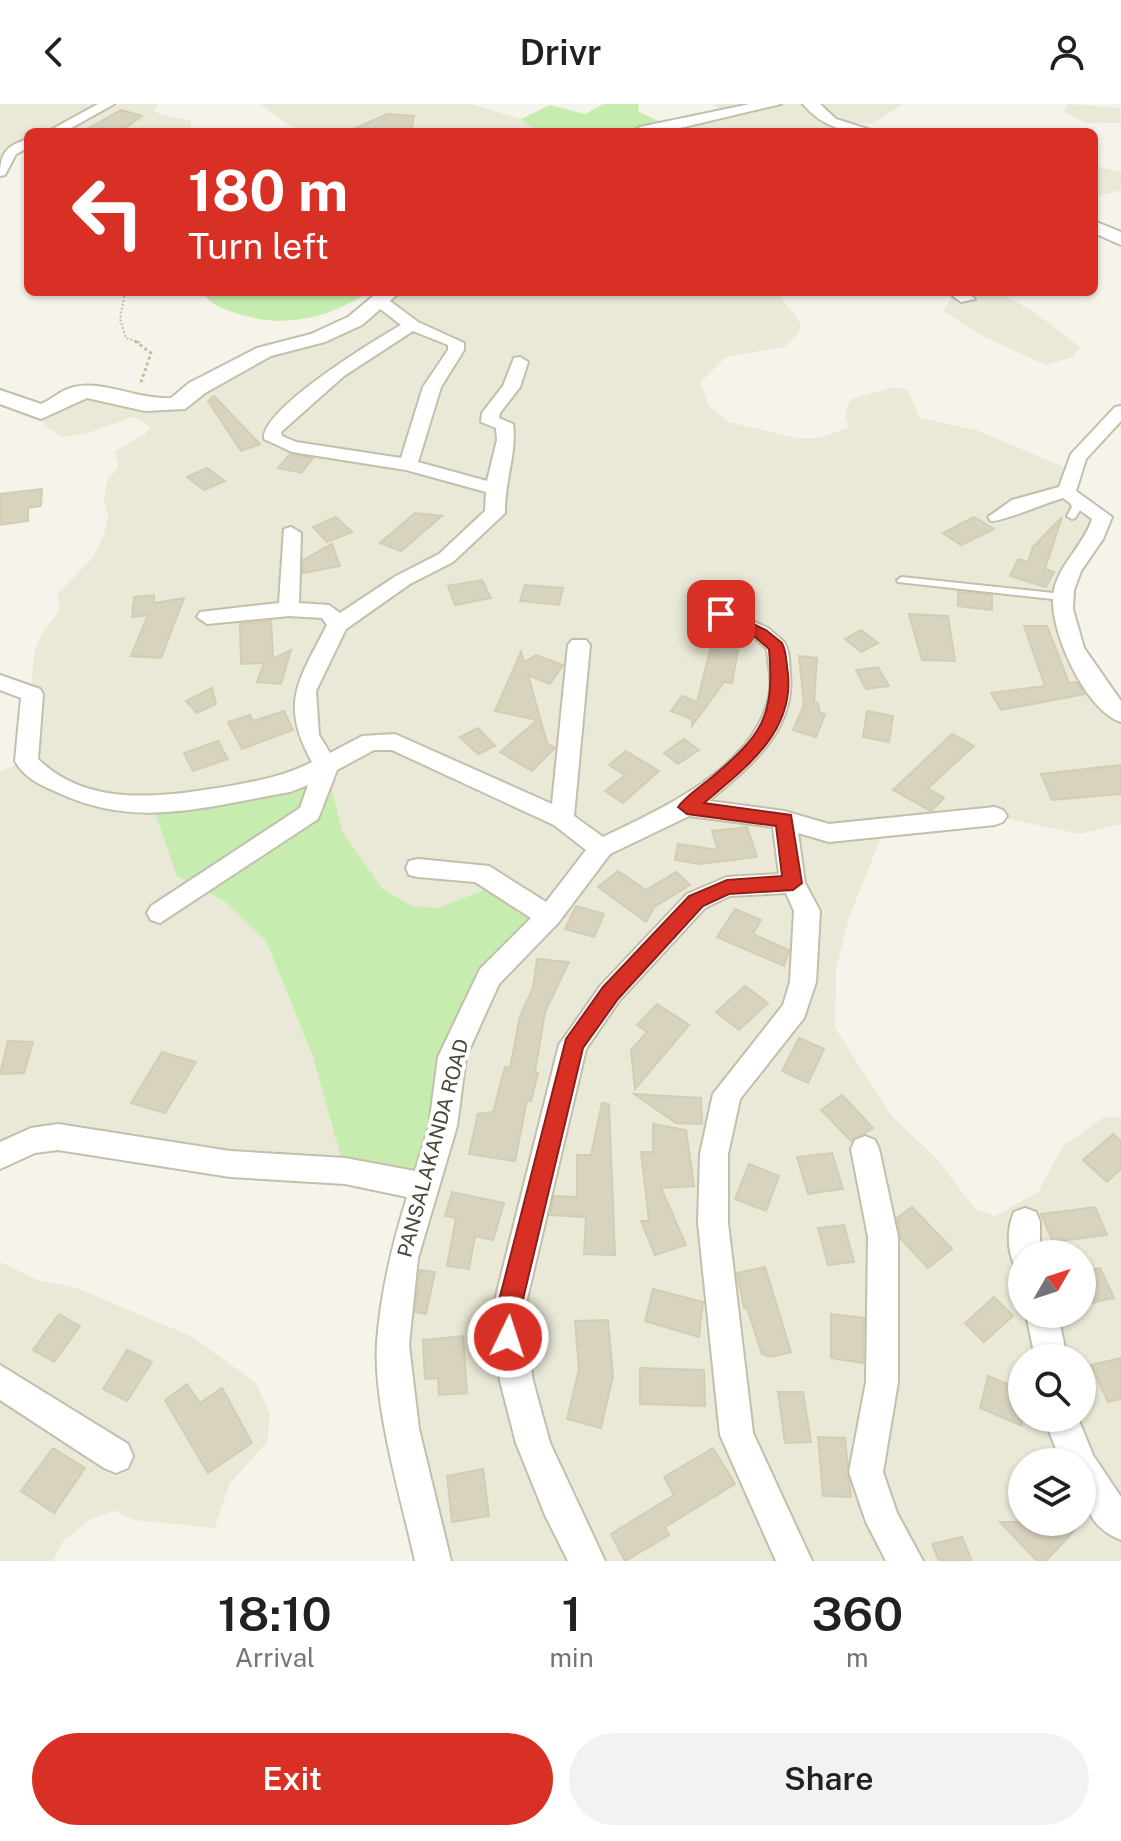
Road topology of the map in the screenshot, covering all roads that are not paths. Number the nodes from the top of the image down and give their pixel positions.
1 (108, 104) edge
2 (811, 104) edge
3 (762, 105) edge
4 (62, 128) edge
5 (658, 128) edge
6 (843, 128) edge
7 (24, 145) edge
8 (0, 146) edge
9 (0, 172) edge
10 (1098, 228) edge
11 (1121, 239) edge
12 (385, 297) edge
13 (412, 325) junction
14 (520, 362) dead end
15 (0, 396) edge
16 (1121, 411) edge
17 (408, 465) junction
18 (495, 489) junction
19 (1071, 502) junction
20 (998, 517) dead end
21 (291, 533) dead end
22 (902, 580) dead end
23 (1062, 597) junction
24 (289, 609) junction
25 (721, 614) dead end
26 (207, 617) dead end
27 (337, 625) junction
28 (579, 645) dead end
29 (0, 682) edge
30 (1121, 714) edge
31 (326, 767) junction
32 (687, 807) junction
33 (995, 816) dead end
34 (562, 819) junction
35 (784, 820) junction
36 (601, 848) junction
37 (418, 868) dead end
38 (793, 883) junction
39 (160, 913) dead end
40 (549, 916) junction
41 (865, 1149) dead end
42 (0, 1156) edge
43 (425, 1187) junction
44 (1025, 1222) dead end
45 (1025, 1240) edge
46 (0, 1381) edge
47 (116, 1456) dead end
48 (1096, 1493) edge
49 (1121, 1523) edge
50 (433, 1561) edge
51 (587, 1561) edge
52 (794, 1561) edge
53 (905, 1561) edge

1 - 4 street
2 - 6 street
3 - 5 street
7 - 8 street
7 - 9 street
10 - 11 street
12 - 13 street
12 - 15 street
13 - 17 street
13 - 17 street
14 - 18 street
16 - 19 street
17 - 18 street
18 - 27 street
19 - 20 street
19 - 23 street
21 - 24 street
22 - 23 lane
23 - 30 street
24 - 26 street
24 - 27 street
25 - 32 street, PANSALAKANDA ROAD
27 - 31 street
28 - 34 street
29 - 31 street
31 - 34 street
31 - 39 street
32 - 35 street
32 - 36 street, PANSALAKANDA ROAD
33 - 35 street
34 - 36 street
35 - 38 street
36 - 40 street, PANSALAKANDA ROAD
37 - 40 street
38 - 51 street
38 - 52 street
40 - 43 street, PANSALAKANDA ROAD
41 - 53 street
42 - 43 street
43 - 50 street, PANSALAKANDA ROAD
44 - 45 street
46 - 47 street
48 - 49 street

